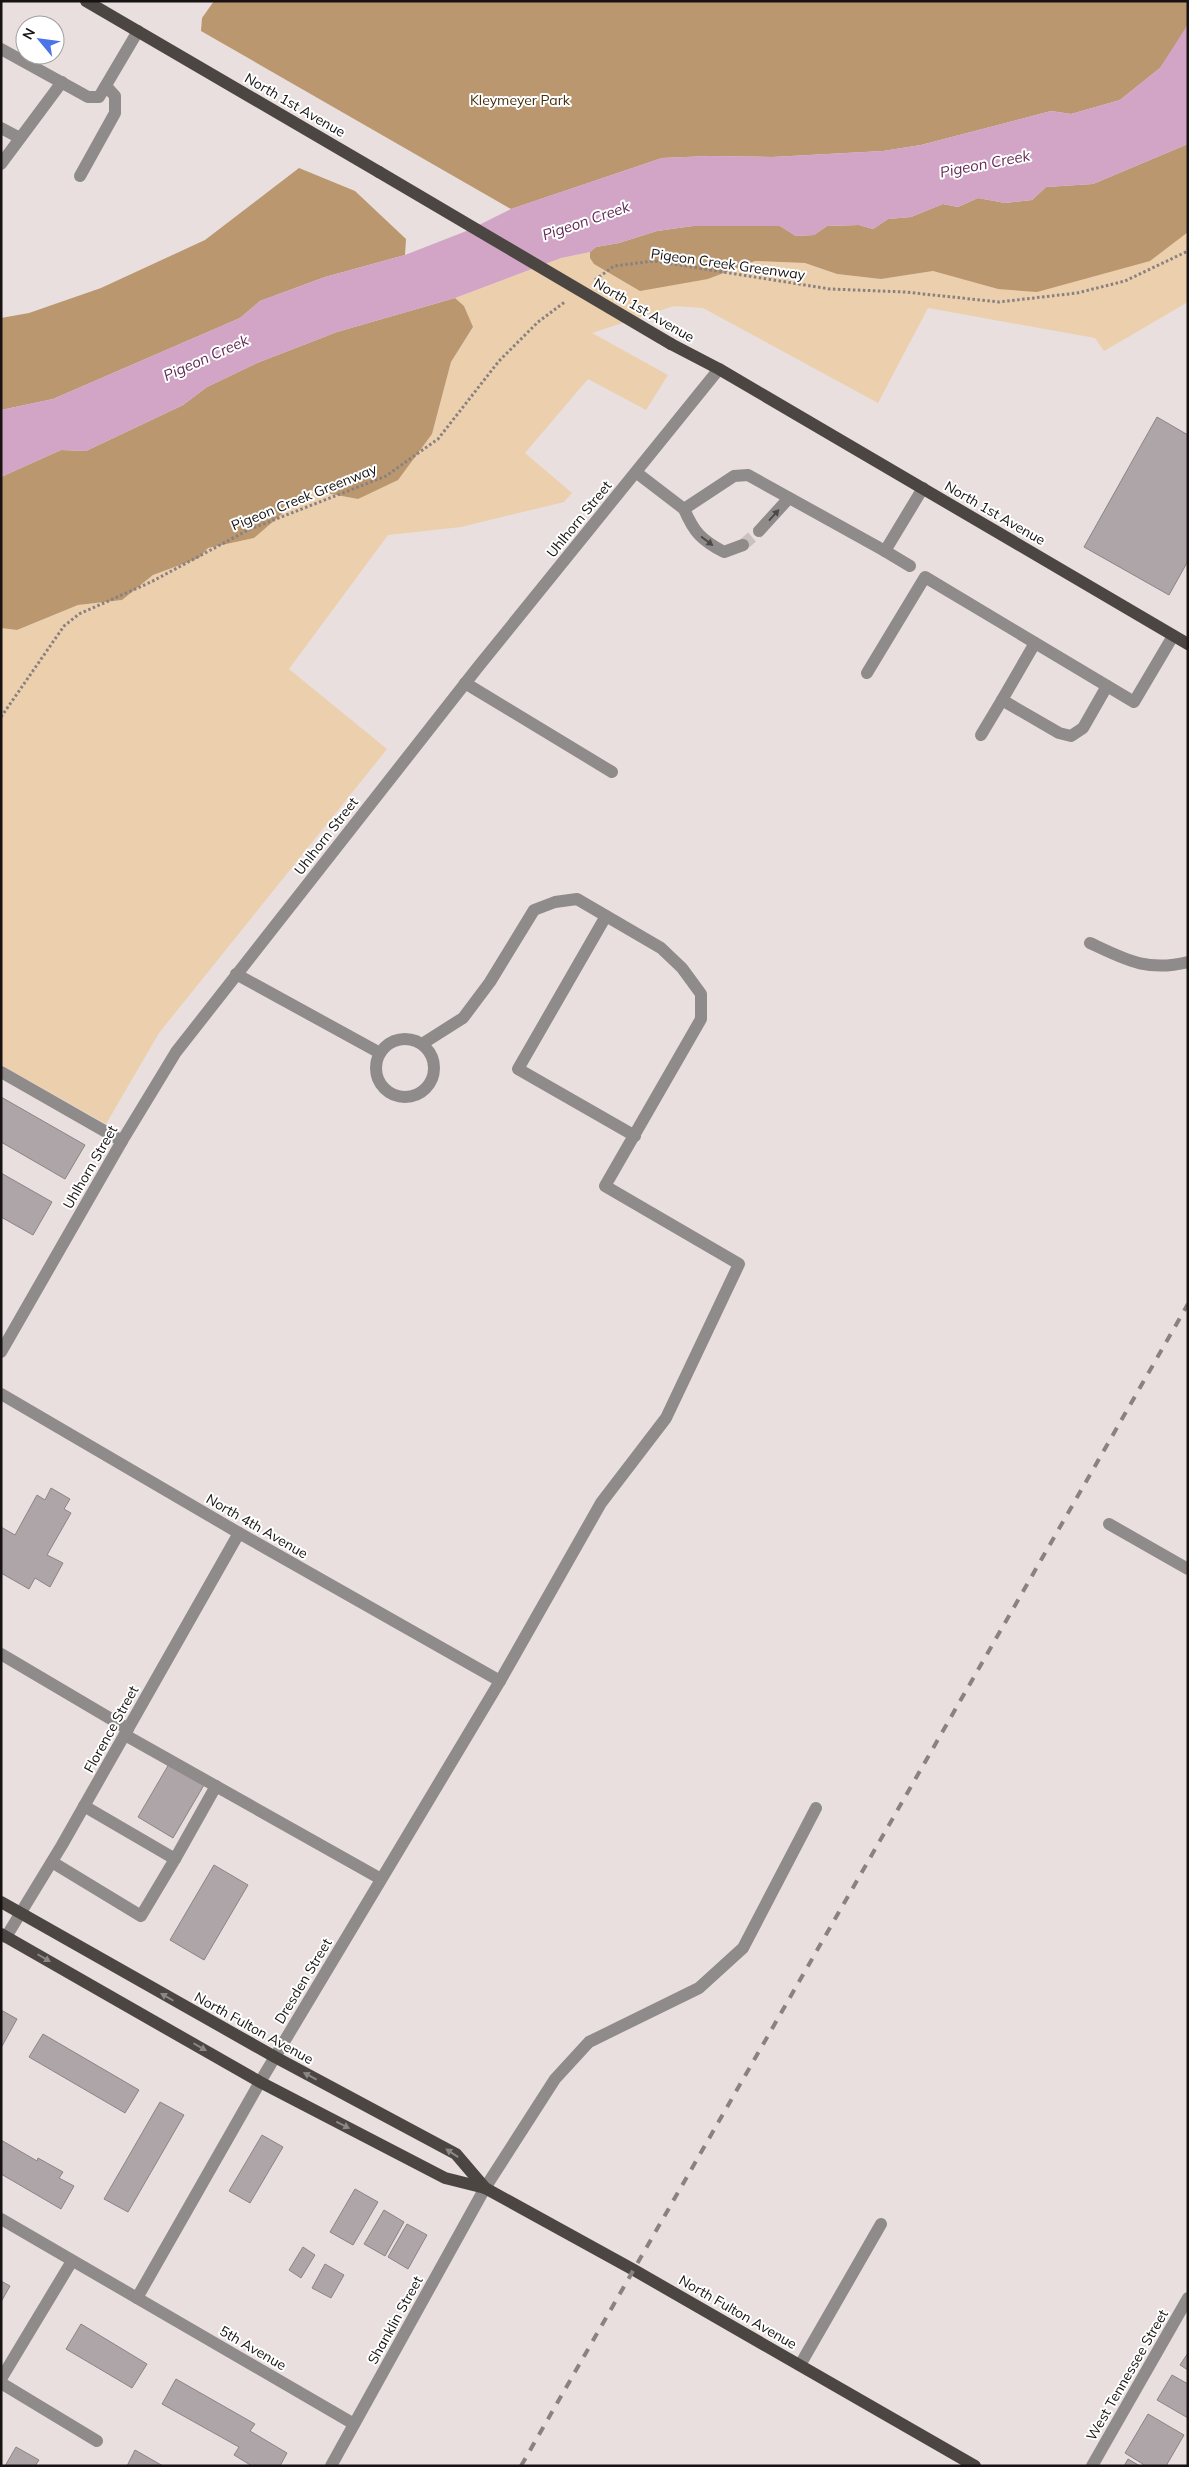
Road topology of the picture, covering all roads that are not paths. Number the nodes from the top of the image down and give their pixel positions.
1 (86, 1) edge
2 (138, 31) junction
3 (1, 49) edge
4 (62, 82) junction
5 (106, 86) junction
6 (1, 128) edge
7 (20, 138) junction
8 (1, 164) edge
9 (80, 176) dead end
10 (719, 369) junction
11 (636, 473) junction
12 (923, 488) junction
13 (788, 498) junction
14 (684, 509) junction
15 (758, 531) tunnel mouth
16 (743, 545) tunnel mouth
17 (885, 551) junction
18 (910, 566) dead end
19 (1173, 636) junction
20 (1035, 643) junction
21 (1188, 644) edge
22 (867, 672) dead end
23 (465, 683) junction
24 (1107, 686) junction
25 (1002, 700) junction
26 (981, 735) dead end
27 (612, 772) dead end
28 (606, 916) junction
29 (1090, 943) dead end
30 (1188, 962) edge
31 (236, 974) junction
32 (422, 1044) junction
33 (380, 1053) junction
34 (1, 1072) edge
35 (635, 1136) junction
36 (122, 1141) junction
37 (1, 1352) edge
38 (1, 1394) edge
39 (1109, 1524) dead end
40 (239, 1533) junction
41 (1188, 1569) edge
42 (1, 1654) edge
43 (500, 1681) junction
44 (126, 1732) junction
45 (216, 1786) junction
46 (84, 1806) junction
47 (816, 1808) dead end
48 (174, 1859) junction
49 (52, 1862) junction
50 (381, 1879) junction
51 (1, 1902) edge
52 (20, 1913) junction
53 (3, 1935) edge
54 (275, 2057) junction
55 (260, 2082) junction
56 (485, 2188) junction
57 (1, 2219) edge
58 (881, 2224) dead end
59 (72, 2261) junction
60 (136, 2298) junction
61 (1188, 2298) edge
62 (800, 2365) junction
63 (1, 2379) edge
64 (1, 2383) edge
65 (354, 2424) junction
66 (97, 2441) dead end
67 (331, 2466) edge
68 (975, 2466) edge
69 (1092, 2466) edge

1 - 2 main road, North 1st Avenue
2 - 5 street
2 - 10 main road, North 1st Avenue, bridge
3 - 4 street
4 - 5 street
4 - 7 street
5 - 9 street
6 - 7 street
7 - 8 street
10 - 11 street, Uhlhorn Street
10 - 12 main road, North 1st Avenue
11 - 14 street
11 - 23 street, Uhlhorn Street
12 - 17 street
12 - 19 main road, North 1st Avenue
13 - 14 street
15 -> 13 street
13 - 17 street
14 -> 16 street
17 - 18 street
19 - 21 main road, North 1st Avenue
19 - 24 street
20 - 22 street
20 - 24 street
20 - 25 street
23 - 27 street
23 - 31 street, Uhlhorn Street
24 - 25 street
25 - 26 street
28 - 32 street
28 - 35 street
28 - 35 street
29 - 30 street
31 - 33 street
31 - 36 street, Uhlhorn Street
32 - 33 street
32 - 33 street
34 - 36 street
35 - 43 street, Dresden Street
36 - 37 street, Uhlhorn Street
38 - 40 street, North 4th Avenue
39 - 41 street
40 - 43 street, North 4th Avenue
40 - 44 street, Florence Street
42 - 44 street
43 - 50 street, Dresden Street
44 - 45 street
44 - 46 street, Florence Street
45 - 48 street
45 - 50 street
46 - 48 street
46 - 49 street, Florence Street
47 - 56 street, Shanklin Street
48 - 49 street
49 - 52 street, Florence Street
50 - 54 street, Dresden Street
51 - 52 main road, North Fulton Avenue
52 - 53 street, Florence Street
54 -> 52 main road, North Fulton Avenue
53 -> 55 main road, North Fulton Avenue
54 - 55 street, Dresden Street
56 -> 54 main road, North Fulton Avenue
55 -> 56 main road, North Fulton Avenue
55 - 60 street, Dresden Street
56 - 62 main road, North Fulton Avenue
56 - 65 street, Shanklin Street
57 - 59 street
58 - 62 street
59 - 60 street, 5th Avenue
59 - 63 street
60 - 65 street, 5th Avenue
61 - 69 street, West Tennessee Street
62 - 68 main road, North Fulton Avenue
64 - 66 street
65 - 67 street, Shanklin Street

